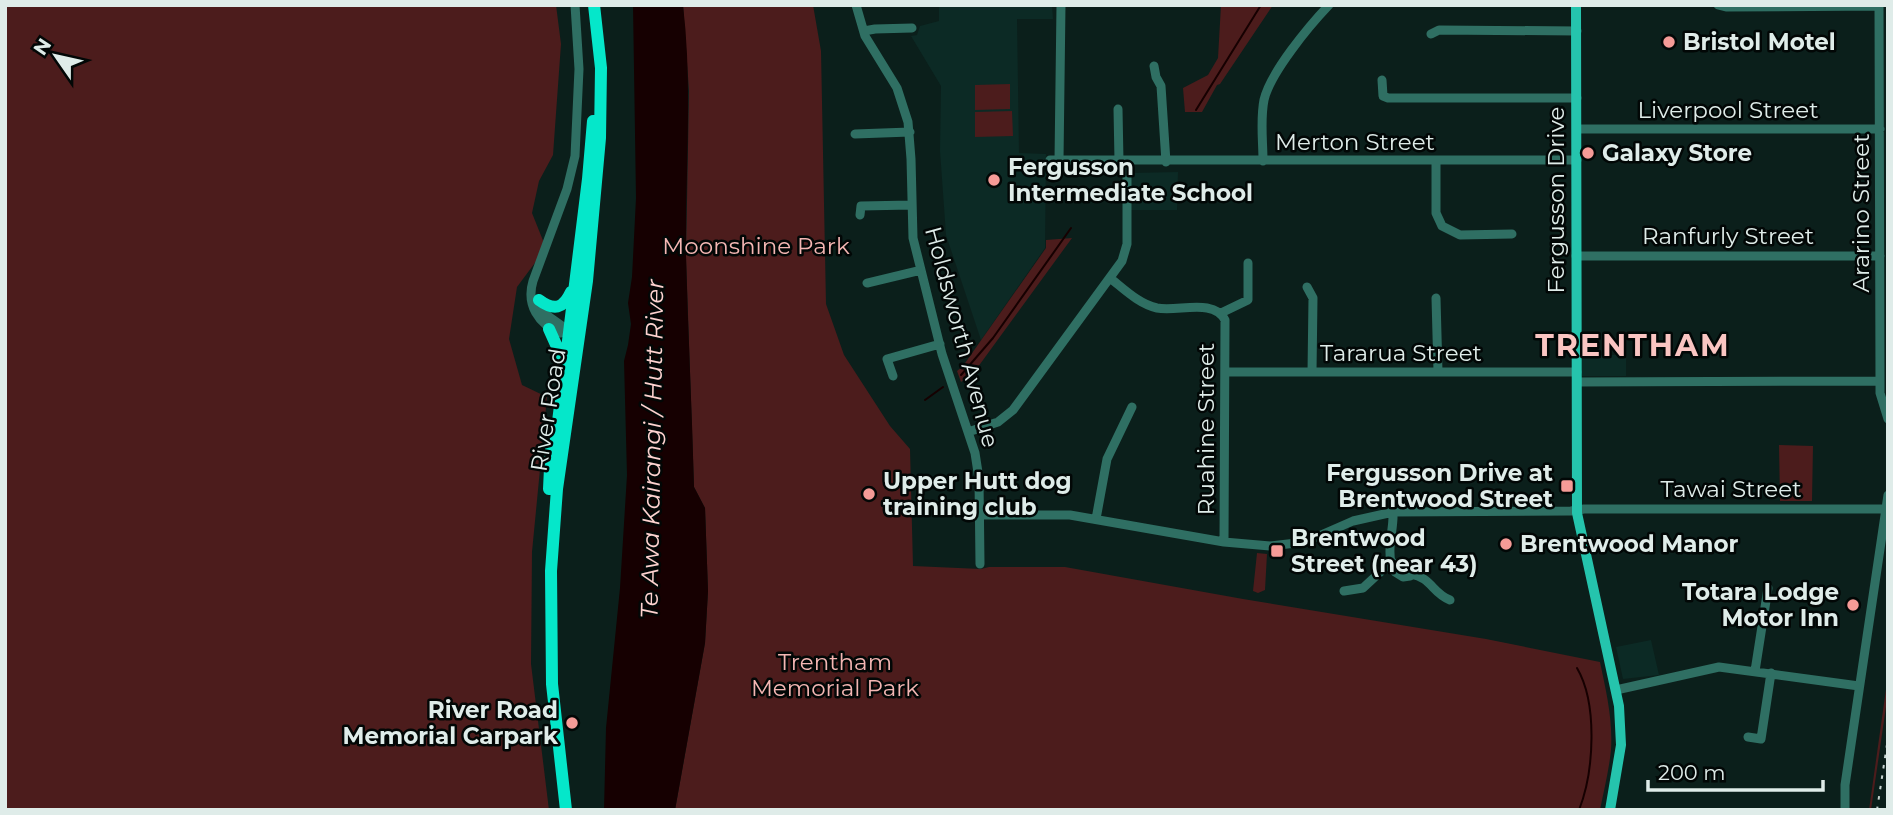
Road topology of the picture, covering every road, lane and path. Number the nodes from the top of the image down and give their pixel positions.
1 (575, 5) edge
2 (856, 5) edge
3 (1060, 5) edge
4 (1329, 5) edge
5 (1576, 5) edge
6 (1718, 5) edge
7 (1879, 6) edge
8 (594, 11) edge
9 (912, 29) dead end
10 (864, 31) junction
11 (1577, 31) junction
12 (1431, 34) dead end
13 (1154, 66) dead end
14 (1382, 80) dead end
15 (1884, 92) edge
16 (1577, 98) junction
17 (1118, 109) dead end
18 (1577, 129) junction
19 (1880, 129) junction
20 (910, 132) junction
21 (855, 134) dead end
22 (1577, 160) junction
23 (1123, 161) junction
24 (1263, 161) junction
25 (1166, 162) junction
26 (1436, 162) junction
27 (1884, 169) edge
28 (595, 193) junction
29 (911, 205) junction
30 (860, 215) dead end
31 (1512, 234) dead end
32 (1576, 256) junction
33 (1880, 256) junction
34 (1248, 263) dead end
35 (538, 270) junction
36 (921, 270) junction
37 (1110, 278) junction
38 (867, 283) dead end
39 (574, 285) junction
40 (1307, 286) dead end
41 (1436, 299) dead end
42 (539, 300) junction
43 (1221, 313) junction
44 (549, 329) junction
45 (569, 331) junction
46 (940, 344) junction
47 (1226, 372) junction
48 (1312, 372) junction
49 (1438, 372) junction
50 (893, 376) dead end
51 (1577, 377) junction
52 (1880, 381) junction
53 (1132, 407) dead end
54 (1888, 419) edge
55 (968, 432) junction
56 (561, 460) junction
57 (549, 489) junction
58 (1888, 495) edge
59 (1577, 509) junction
60 (1886, 509) junction
61 (1393, 512) junction
62 (981, 515) junction
63 (1096, 519) junction
64 (1224, 542) junction
65 (1392, 563) junction
66 (981, 564) dead end
67 (1768, 588) dead end
68 (1435, 590) junction
69 (1345, 591) dead end
70 (1426, 598) dead end
71 (1450, 600) dead end
72 (1755, 671) junction
73 (1771, 673) junction
74 (1859, 686) junction
75 (1616, 690) junction
76 (1748, 737) dead end
77 (560, 810) edge
78 (566, 810) edge
79 (1610, 810) edge
80 (1844, 810) edge

1 - 35 street
2 - 10 street, Holdsworth Avenue
3 - 23 street, Merton Street
4 - 24 street
5 - 11 main road, Fergusson Drive
6 - 7 street
7 - 15 street, Ararino Street
8 - 28 highway, River Road
8 - 39 highway, River Road
9 - 10 street
10 - 20 street, Holdsworth Avenue
11 - 12 street
11 - 16 main road, Fergusson Drive
13 - 25 street
14 - 16 street
15 - 19 street, Ararino Street
16 - 18 main road, Fergusson Drive
17 - 23 street
18 - 19 street, Liverpool Street
18 - 22 main road, Fergusson Drive
19 - 27 street, Ararino Street
20 - 21 street
20 - 29 street, Holdsworth Avenue
22 - 26 street, Merton Street
22 - 32 main road, Fergusson Drive
23 - 25 street, Merton Street
23 - 37 street
24 - 25 street, Merton Street
24 - 26 street, Merton Street
26 - 31 street
27 - 33 street, Ararino Street
28 - 45 highway
28 - 56 highway, River Road
29 - 30 street
29 - 36 street, Holdsworth Avenue
32 - 33 street, Ranfurly Street
32 - 51 main road, Fergusson Drive
33 - 52 street, Ararino Street
34 - 43 street
35 - 42 street
35 - 44 street
36 - 38 street
36 - 46 street, Holdsworth Avenue
37 - 43 street, Ruahine Street
37 - 55 street
39 - 42 highway
39 - 45 highway, River Road
40 - 48 street
41 - 49 street
42 - 45 street
43 - 47 street, Ruahine Street
44 - 45 street
44 - 57 highway
45 - 56 highway
45 - 57 highway, River Road
46 - 50 street
46 - 55 street, Holdsworth Avenue
47 - 48 street, Tararua Street
47 - 64 street, Ruahine Street
48 - 49 street, Tararua Street
49 - 51 street, Tararua Street
51 - 52 street, Tararua Street
51 - 59 main road, Fergusson Drive
52 - 54 street, Ararino Street
53 - 63 street
55 - 62 street, Holdsworth Avenue
56 - 78 highway, River Road
57 - 77 highway, River Road
58 - 60 street
59 - 60 street, Tawai Street
59 - 61 street, Tawai Street
59 - 75 main road, Fergusson Drive
60 - 74 street
61 - 64 street, Tawai Street
61 - 65 street
62 - 63 street, Tawai Street
62 - 66 street, Holdsworth Avenue
63 - 64 street, Tawai Street
65 - 68 street
65 - 69 street
67 - 72 street
68 - 70 street
68 - 71 street
72 - 73 street
72 - 75 street
73 - 74 street
73 - 76 street
74 - 80 street
75 - 79 main road, Fergusson Drive

